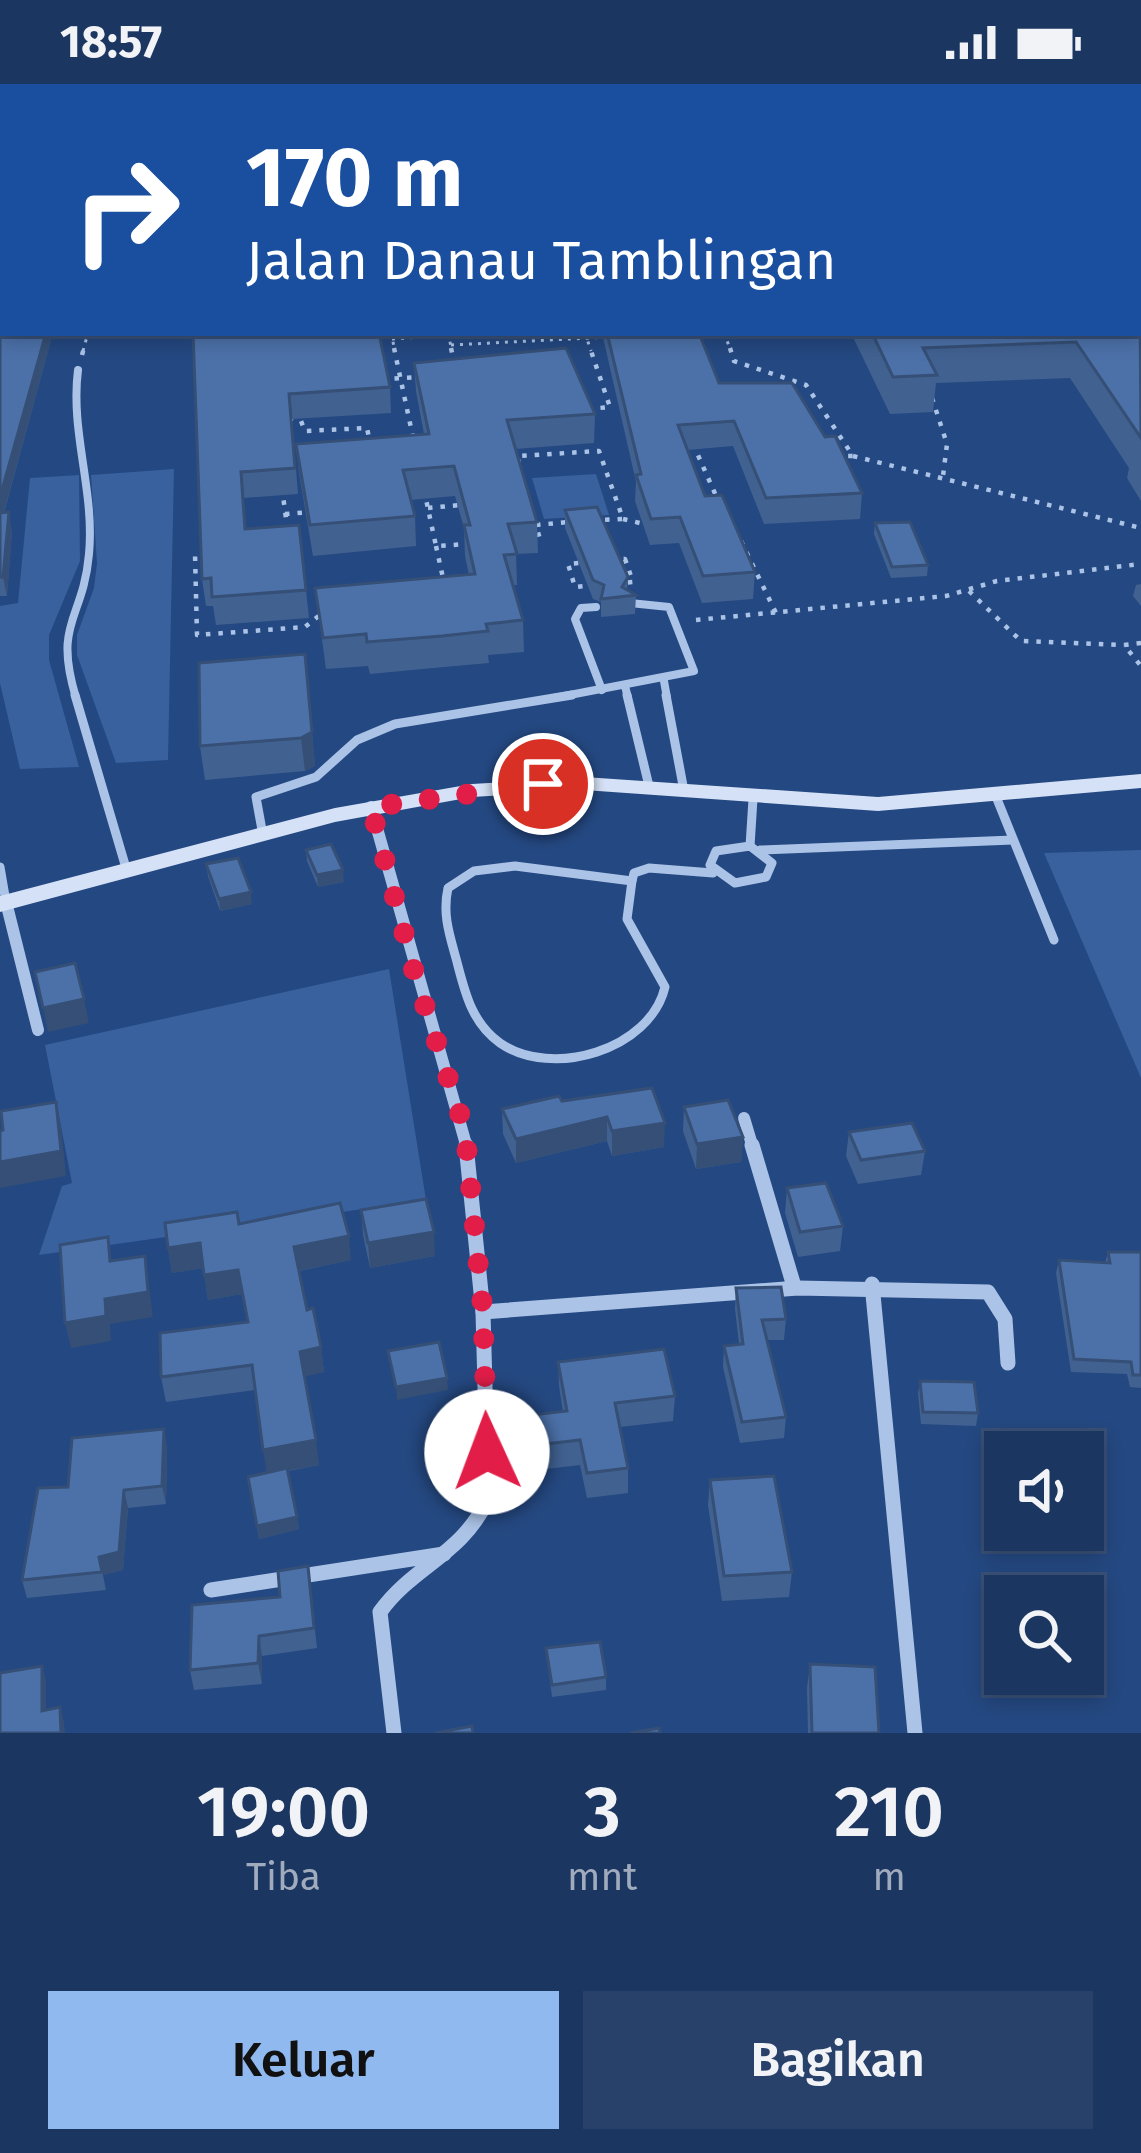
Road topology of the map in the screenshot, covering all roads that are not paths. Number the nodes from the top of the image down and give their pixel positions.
1 (78, 370) dead end
2 (631, 603) edge
3 (596, 607) edge
4 (664, 681) junction
5 (626, 686) junction
6 (602, 690) junction
7 (1141, 781) edge
8 (649, 786) junction
9 (684, 791) junction
10 (994, 792) junction
11 (753, 799) junction
12 (371, 807) junction
13 (262, 830) junction
14 (1013, 841) junction
15 (755, 848) junction
16 (0, 867) edge
17 (125, 868) junction
18 (713, 873) junction
19 (632, 881) junction
20 (3, 903) edge
21 (1054, 940) dead end
22 (38, 1030) dead end
23 (744, 1118) dead end
24 (793, 1283) junction
25 (872, 1284) junction
26 (483, 1312) junction
27 (1008, 1363) dead end
28 (451, 1553) junction
29 (211, 1590) dead end
30 (394, 1733) edge
31 (915, 1733) edge

1 - 17 lane
2 - 4 lane
3 - 6 lane
4 - 5 lane
4 - 9 lane
5 - 6 lane
5 - 8 lane
6 - 13 lane
7 - 10 street
8 - 9 street
8 - 12 street
9 - 11 street
10 - 11 street
10 - 14 lane
11 - 15 lane
12 - 13 street
12 - 26 street
13 - 17 street
14 - 15 lane
14 - 21 lane
15 - 18 lane
15 - 18 lane
16 - 20 lane
17 - 20 street
18 - 19 lane
19 - 19 lane
20 - 22 street
23 - 24 street
24 - 25 street
24 - 26 street
25 - 27 street
25 - 31 street
26 - 28 street
28 - 29 street
28 - 30 street

